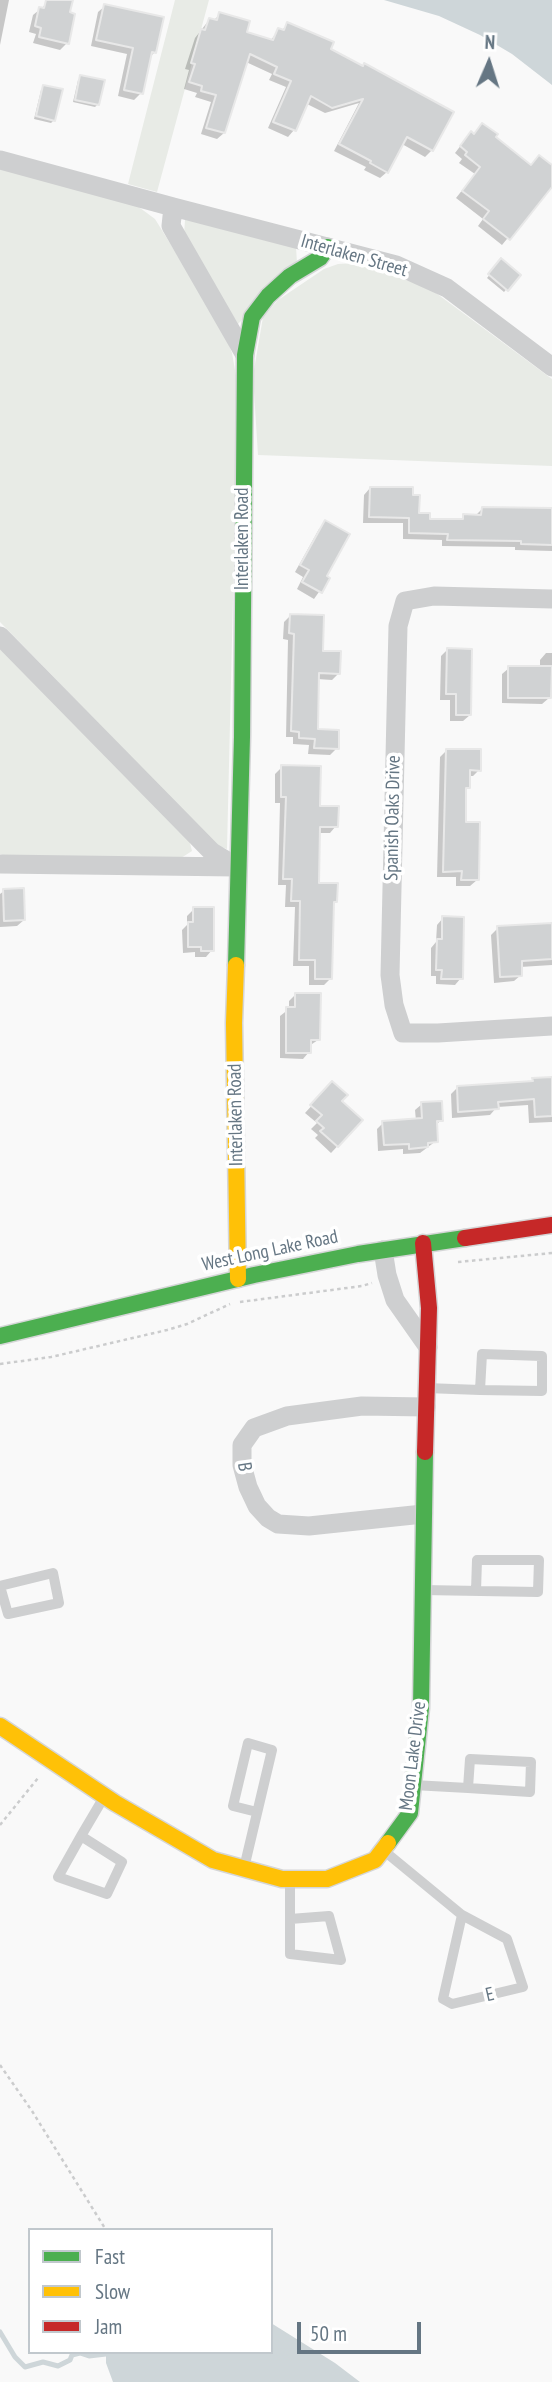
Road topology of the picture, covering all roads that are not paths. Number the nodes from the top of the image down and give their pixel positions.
1 (0, 160) edge
2 (173, 207) junction
3 (328, 247) junction
4 (245, 355) junction
5 (552, 367) edge
6 (552, 598) edge
7 (0, 636) edge
8 (0, 864) edge
9 (237, 867) junction
10 (552, 1026) edge
11 (552, 1225) edge
12 (423, 1243) junction
13 (383, 1250) junction
14 (239, 1279) junction
15 (0, 1336) edge
16 (428, 1347) junction
17 (480, 1390) junction
18 (426, 1398) junction
19 (423, 1514) junction
20 (0, 1586) edge
21 (422, 1590) junction
22 (476, 1591) junction
23 (0, 1726) edge
24 (413, 1785) junction
25 (468, 1788) junction
26 (104, 1797) junction
27 (257, 1812) junction
28 (81, 1836) junction
29 (383, 1850) junction
30 (244, 1868) junction
31 (290, 1879) junction
32 (462, 1915) junction
33 (290, 1919) junction

1 - 2 street, Interlaken Street
2 - 3 street, Interlaken Street
2 - 4 street
3 - 4 street, Interlaken Road
3 - 5 street, Interlaken Street
4 - 9 street, Interlaken Road
6 - 10 street, Spanish Oaks Drive
7 - 9 street
8 - 9 street
9 - 14 street, Interlaken Road
11 - 12 street, West Long Lake Road
12 - 13 street, West Long Lake Road
12 - 16 street, Moon Lake Drive
13 - 14 street, West Long Lake Road
13 - 16 street
14 - 15 street, West Long Lake Road
16 - 18 street, Moon Lake Drive
17 - 17 lane
17 - 18 lane
18 - 19 street, Moon Lake Drive
18 - 19 street, B
19 - 21 street, Moon Lake Drive
20 - 20 lane
21 - 22 lane
21 - 24 street, Moon Lake Drive
22 - 22 lane
23 - 26 street, Moon Lake Drive
24 - 25 lane
24 - 29 street, Moon Lake Drive
25 - 25 lane
26 - 28 lane
26 - 30 street, Moon Lake Drive
27 - 27 lane
27 - 30 lane
28 - 28 lane
29 - 31 street, Moon Lake Drive
29 - 32 lane, E
30 - 31 street, Moon Lake Drive
31 - 33 lane
32 - 32 lane, E
33 - 33 lane

